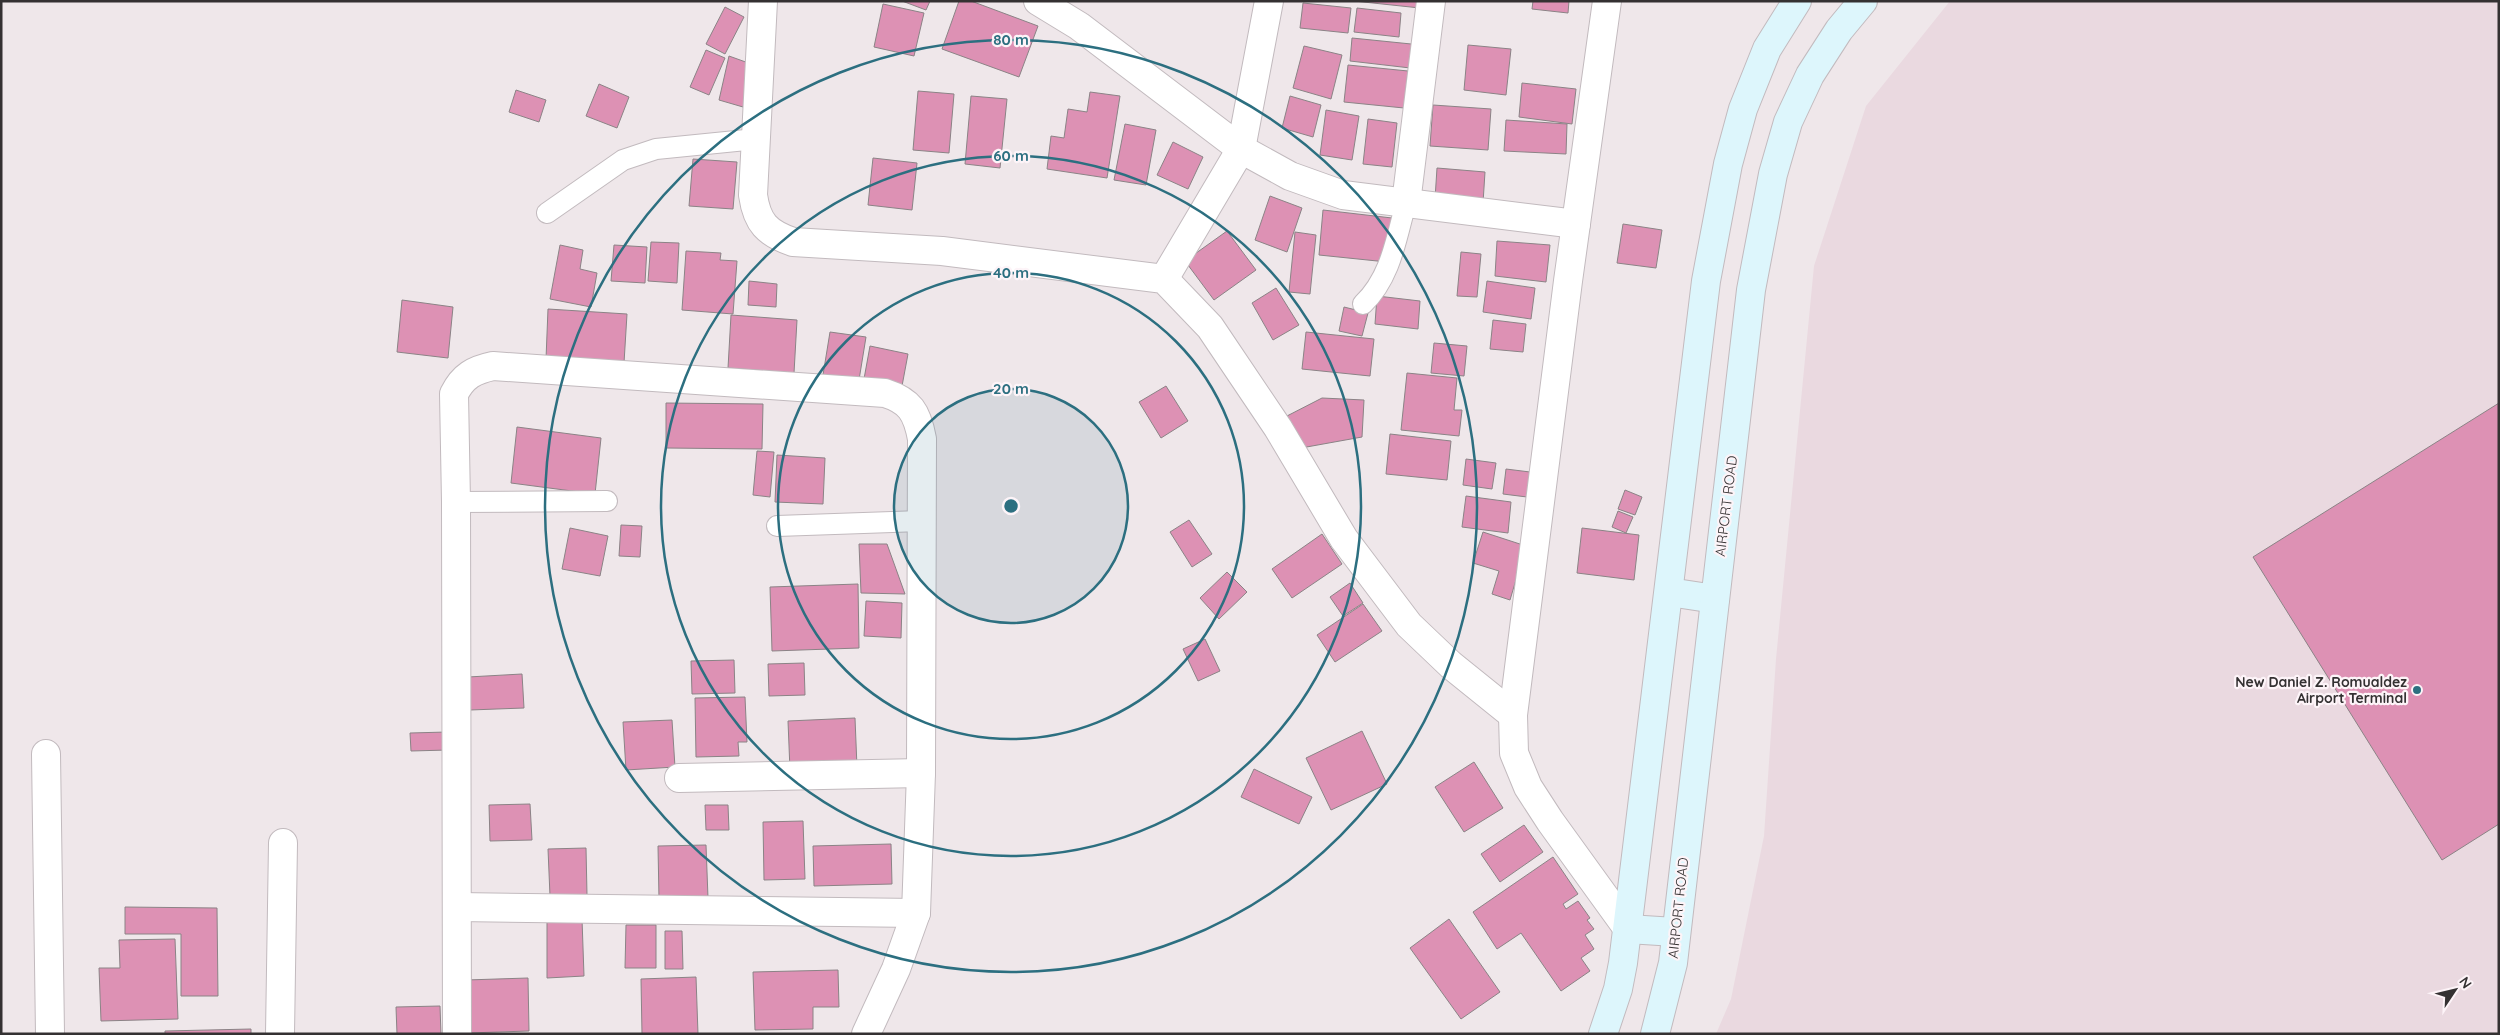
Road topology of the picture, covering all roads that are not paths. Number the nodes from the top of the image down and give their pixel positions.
1 (763, 1) edge
2 (1038, 1) edge
3 (1269, 1) edge
4 (1431, 1) edge
5 (1607, 1) edge
6 (1797, 1) edge
7 (1863, 1) edge
8 (756, 139) junction
9 (1242, 149) junction
10 (1406, 204) junction
11 (547, 213) dead end
12 (1576, 224) junction
13 (1164, 279) junction
14 (1363, 304) dead end
15 (607, 501) dead end
16 (456, 502) junction
17 (921, 521) junction
18 (777, 526) dead end
19 (1669, 592) junction
20 (1715, 599) junction
21 (1514, 715) junction
22 (46, 754) dead end
23 (921, 773) junction
24 (679, 778) dead end
25 (284, 843) dead end
26 (458, 907) junction
27 (916, 913) junction
28 (1628, 928) junction
29 (1675, 932) junction
30 (50, 1034) edge
31 (280, 1034) edge
32 (457, 1034) edge
33 (866, 1034) edge
34 (1603, 1034) edge
35 (1655, 1034) edge

1 - 8 street
2 - 9 street
3 - 9 street
4 - 10 street
5 - 12 street
6 - 19 main road
7 - 20 main road, AIRPORT ROAD
8 - 11 lane
8 - 13 street
9 - 10 street
9 - 13 street
10 - 12 street
10 - 14 lane
12 - 21 street
13 - 21 street
15 - 16 lane
16 - 17 street
16 - 26 street
17 - 18 lane
17 - 23 street
19 - 20 main road
19 - 28 main road
20 - 29 main road, AIRPORT ROAD
21 - 28 street
22 - 30 street
23 - 24 street
23 - 27 street
25 - 31 street
26 - 27 street
26 - 32 street
27 - 33 street
28 - 29 main road
28 - 34 main road
29 - 35 main road, AIRPORT ROAD

